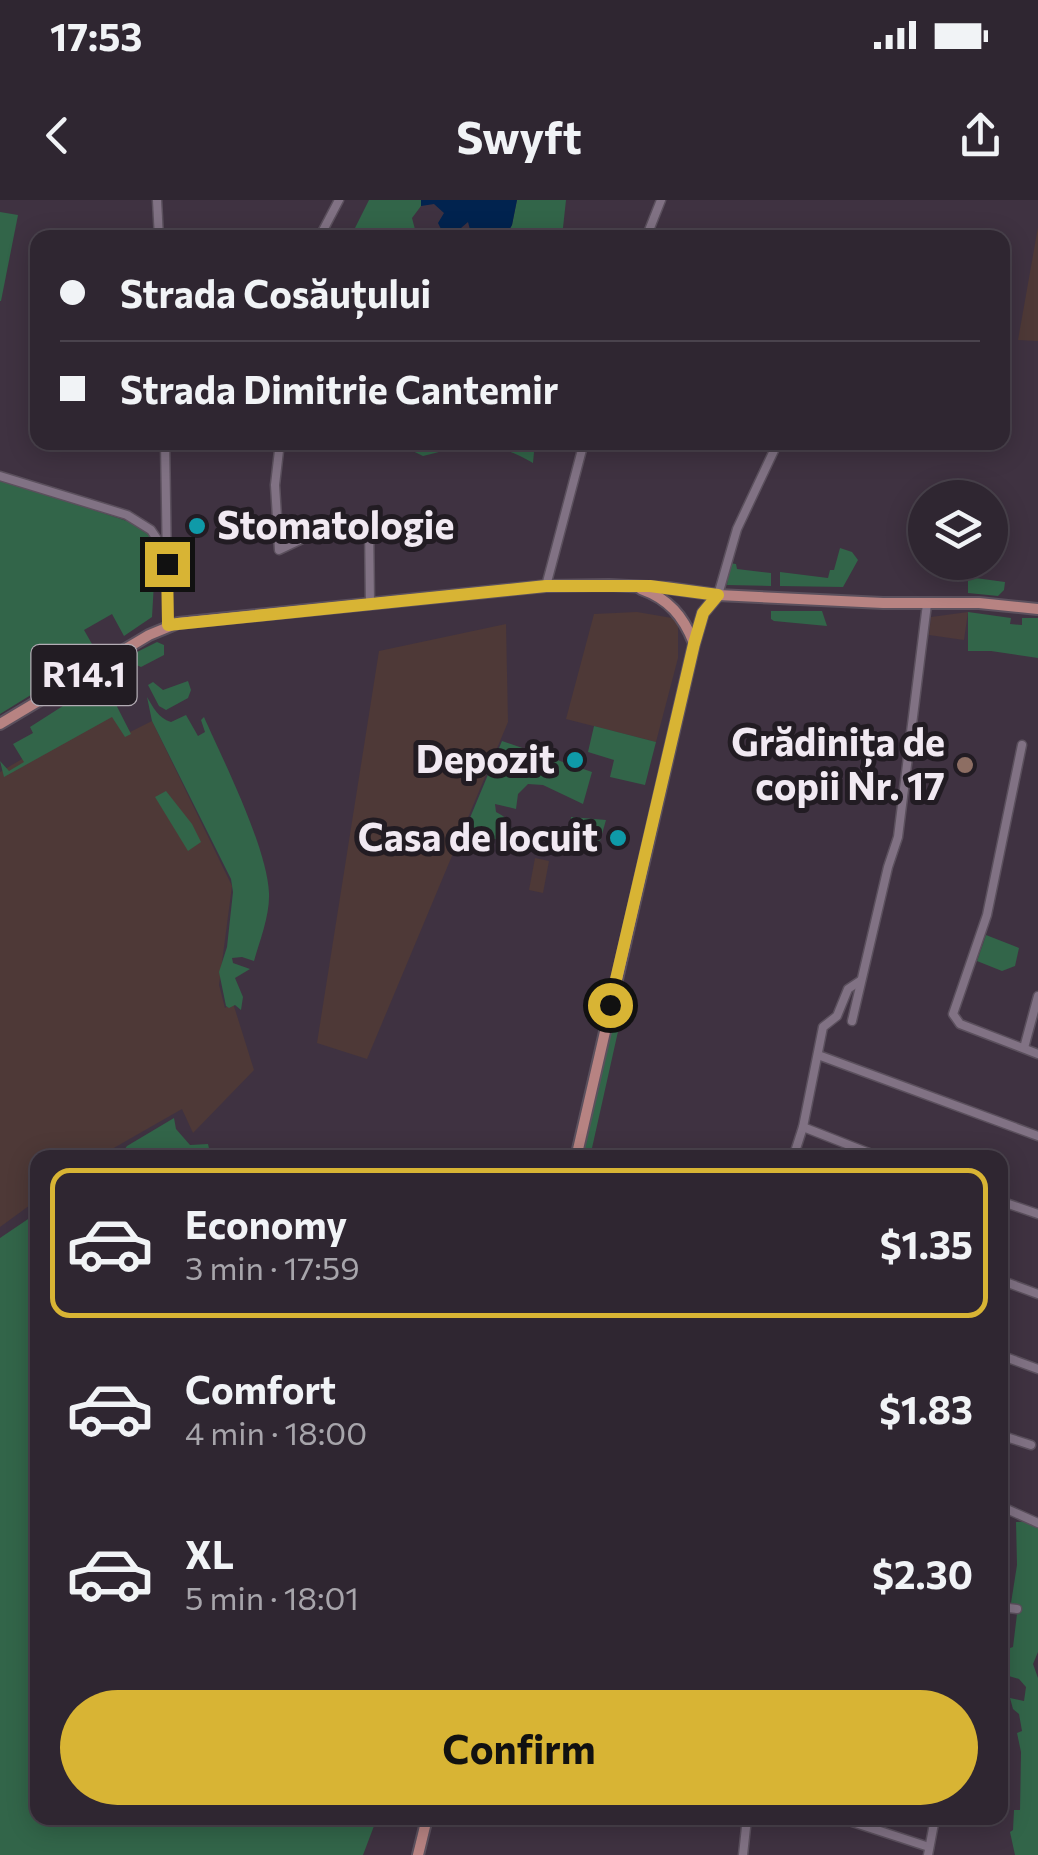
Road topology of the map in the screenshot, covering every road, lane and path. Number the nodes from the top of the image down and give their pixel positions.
1 (339, 200) edge
2 (660, 200) edge
3 (156, 201) edge
4 (158, 230) edge
5 (323, 230) edge
6 (649, 230) edge
7 (165, 450) edge
8 (279, 450) edge
9 (582, 450) edge
10 (774, 450) edge
11 (0, 476) edge
12 (165, 551) junction
13 (546, 586) junction
14 (631, 586) junction
15 (718, 595) junction
16 (927, 604) junction
17 (370, 605) junction
18 (1038, 608) edge
19 (168, 625) junction
20 (694, 644) junction
21 (0, 724) edge
22 (1022, 745) dead end
23 (860, 981) junction
24 (1038, 996) edge
25 (852, 1021) dead end
26 (1024, 1048) junction
27 (1038, 1054) edge
28 (818, 1055) junction
29 (803, 1127) junction
30 (1038, 1137) edge
31 (578, 1150) edge
32 (796, 1150) edge
33 (862, 1150) edge
34 (1008, 1204) edge
35 (1038, 1214) edge
36 (1008, 1283) edge
37 (1038, 1294) edge
38 (1008, 1358) edge
39 (1038, 1369) edge
40 (1008, 1438) edge
41 (1031, 1445) dead end
42 (1008, 1510) edge
43 (1038, 1523) edge
44 (1008, 1608) edge
45 (1017, 1609) dead end
46 (425, 1825) edge
47 (746, 1825) edge
48 (859, 1825) edge
49 (934, 1825) edge
50 (929, 1851) edge
51 (418, 1855) edge
52 (743, 1855) edge

1 - 5 street
2 - 6 street
3 - 4 street
7 - 12 street
8 - 17 street
9 - 13 street
10 - 15 street
11 - 12 street
12 - 19 street
13 - 14 main road, R14.1
13 - 17 main road, R14.1
14 - 15 main road, R14.1
14 - 20 main road, R14.1
15 - 16 main road
15 - 20 main road
16 - 18 main road
16 - 23 street
17 - 19 main road, R14.1
19 - 21 main road, R14.1
20 - 31 main road
22 - 26 street
23 - 25 street
23 - 28 street
24 - 26 street
26 - 27 street
28 - 29 street
28 - 30 street
29 - 32 street
29 - 33 street
34 - 35 street
36 - 37 street
38 - 39 street
40 - 41 street
42 - 43 street
44 - 45 street
46 - 51 main road
47 - 52 street
48 - 50 street
49 - 50 street

